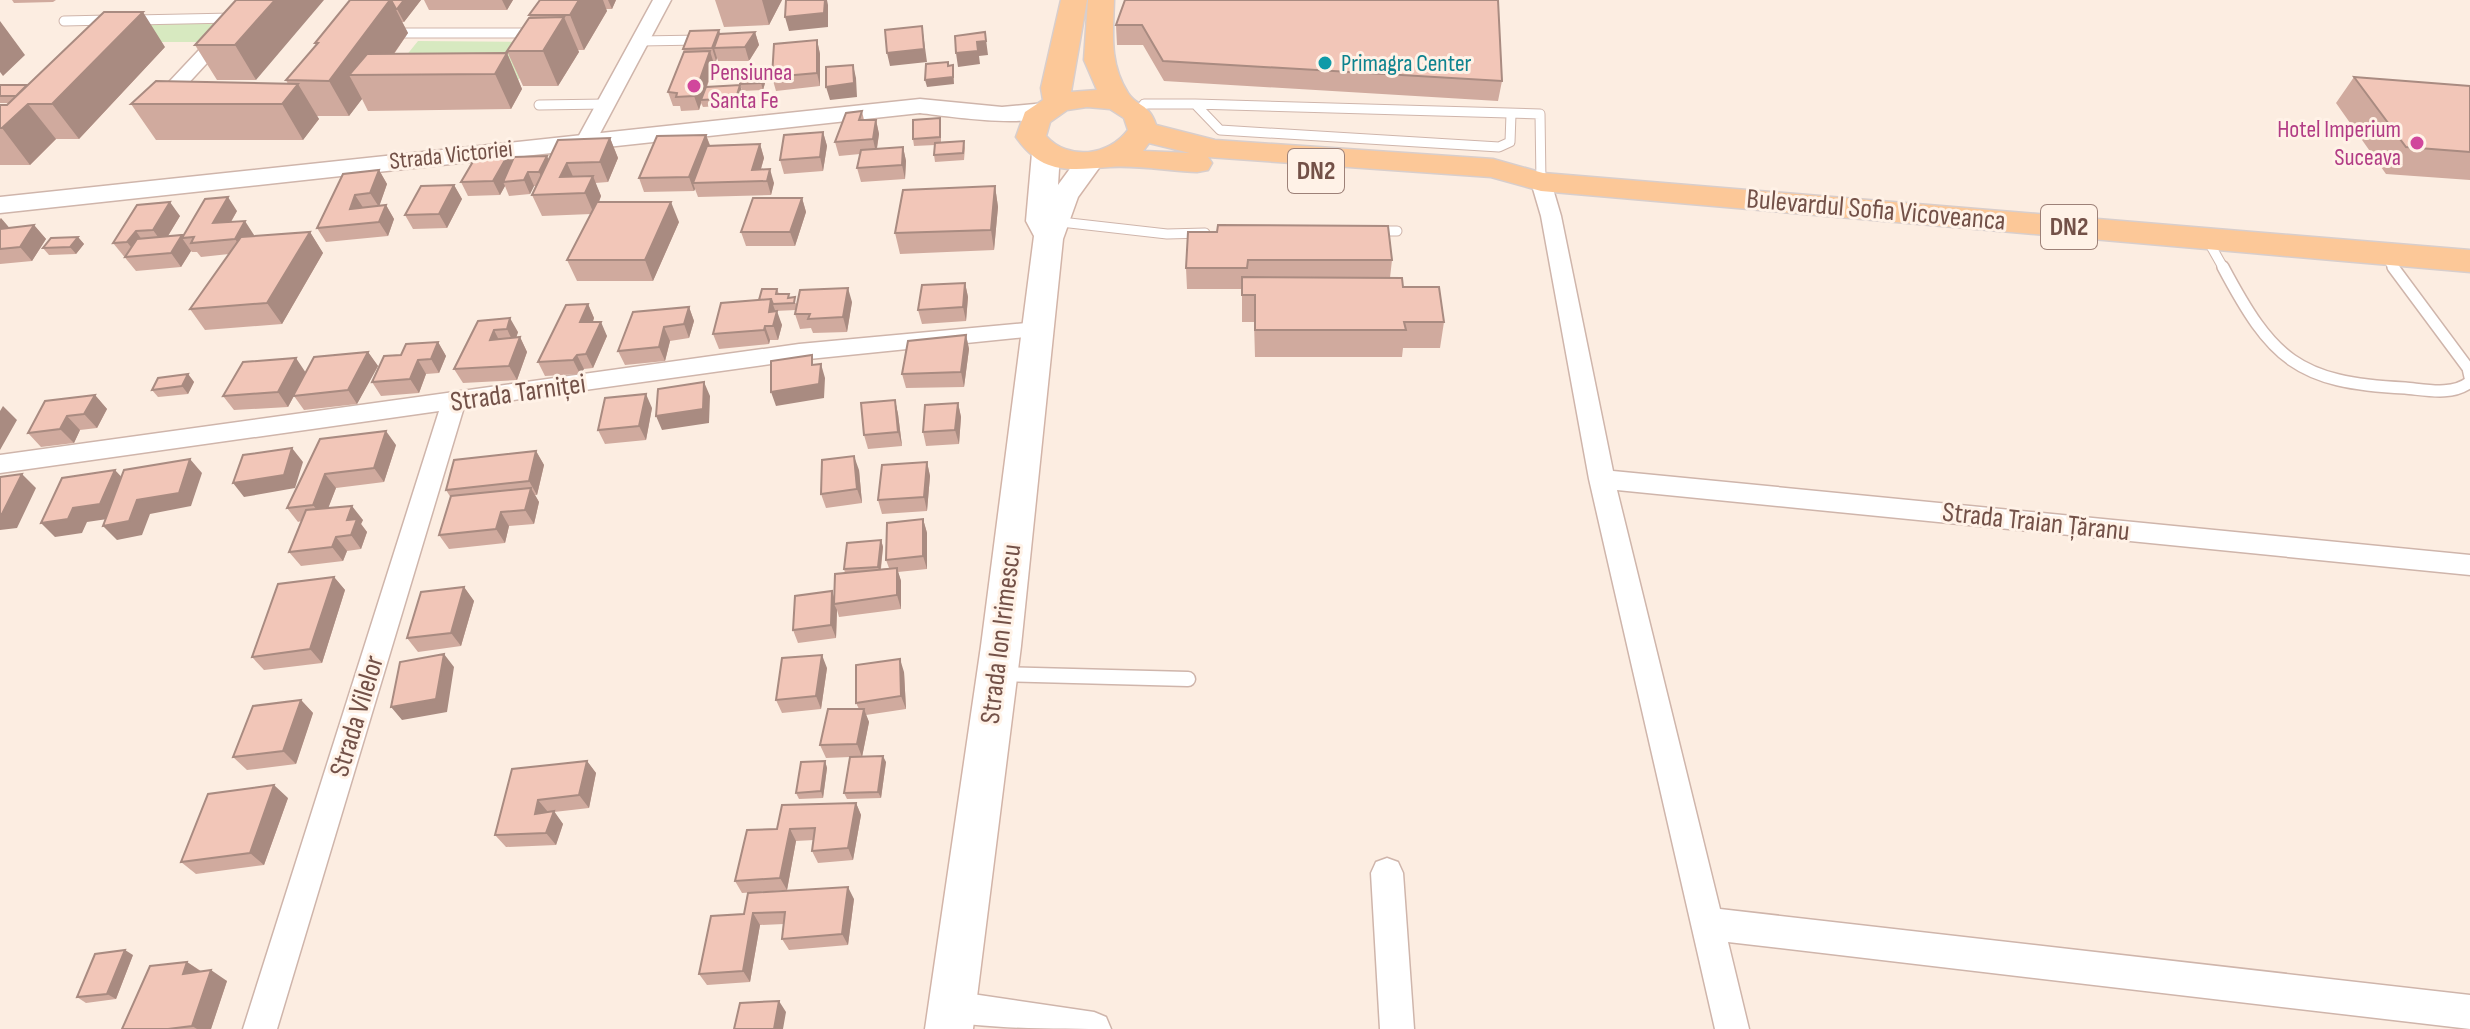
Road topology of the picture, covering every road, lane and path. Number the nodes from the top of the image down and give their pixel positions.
1 (256, 0) edge
2 (662, 0) edge
3 (1074, 0) edge
4 (1101, 0) edge
5 (240, 18) junction
6 (112, 20) edge
7 (128, 20) edge
8 (64, 21) dead end
9 (387, 33) edge
10 (546, 33) edge
11 (717, 40) edge
12 (640, 41) junction
13 (211, 96) edge
14 (606, 104) junction
15 (1195, 104) junction
16 (539, 105) dead end
17 (1052, 107) junction
18 (903, 108) junction
19 (1511, 114) junction
20 (1133, 115) junction
21 (586, 141) junction
22 (1042, 150) junction
23 (1100, 159) junction
24 (1531, 180) junction
25 (0, 205) edge
26 (1047, 227) junction
27 (1367, 231) edge
28 (1397, 231) dead end
29 (1213, 233) edge
30 (2207, 239) junction
31 (2382, 252) junction
32 (2470, 261) edge
33 (1037, 330) junction
34 (2470, 380) edge
35 (454, 402) junction
36 (0, 464) edge
37 (1602, 479) junction
38 (2470, 565) edge
39 (998, 674) junction
40 (1188, 679) dead end
41 (1387, 873) dead end
42 (1710, 924) junction
43 (2470, 1012) edge
44 (950, 1019) edge
45 (260, 1029) edge
46 (1094, 1029) edge
47 (1397, 1029) edge
48 (1732, 1029) edge

1 - 5 street
2 - 12 street
3 - 17 main road
4 - 20 main road
5 - 7 lane
5 - 13 street
6 - 8 lane
9 - 10 lane
11 - 12 lane
12 - 14 street
14 - 16 lane
14 - 21 street
15 - 19 lane
15 - 19 lane
15 - 20 lane
17 - 18 street, Strada Victoriei
17 - 20 main road, DN2
17 - 22 main road
18 - 21 street, Strada Victoriei
18 - 22 street, Strada Victoriei
19 - 24 lane
20 - 23 main road
20 - 24 main road, Bulevardul Sofia Vicoveanca / DN2
21 - 25 street, Strada Victoriei
22 - 23 main road, DN2
22 - 26 main road, Strada Ion Irimescu
23 - 24 main road, Bulevardul Sofia Vicoveanca / DN2
23 - 26 main road, Strada Ion Irimescu
24 - 30 main road, Bulevardul Sofia Vicoveanca / DN2
24 - 37 street
26 - 29 lane
26 - 33 main road, Strada Ion Irimescu
27 - 28 lane
30 - 31 main road, Bulevardul Sofia Vicoveanca / DN2
30 - 34 lane
31 - 32 main road, Bulevardul Sofia Vicoveanca / DN2
31 - 34 lane
33 - 35 street, Strada Tarniței
33 - 39 main road, Strada Ion Irimescu
35 - 36 street, Strada Tarniței
35 - 45 street, Strada Vilelor
37 - 38 street, Strada Traian Țăranu
37 - 42 street
39 - 40 lane
39 - 44 main road, Strada Ion Irimescu
41 - 47 street
42 - 43 street
42 - 48 street
44 - 46 street

